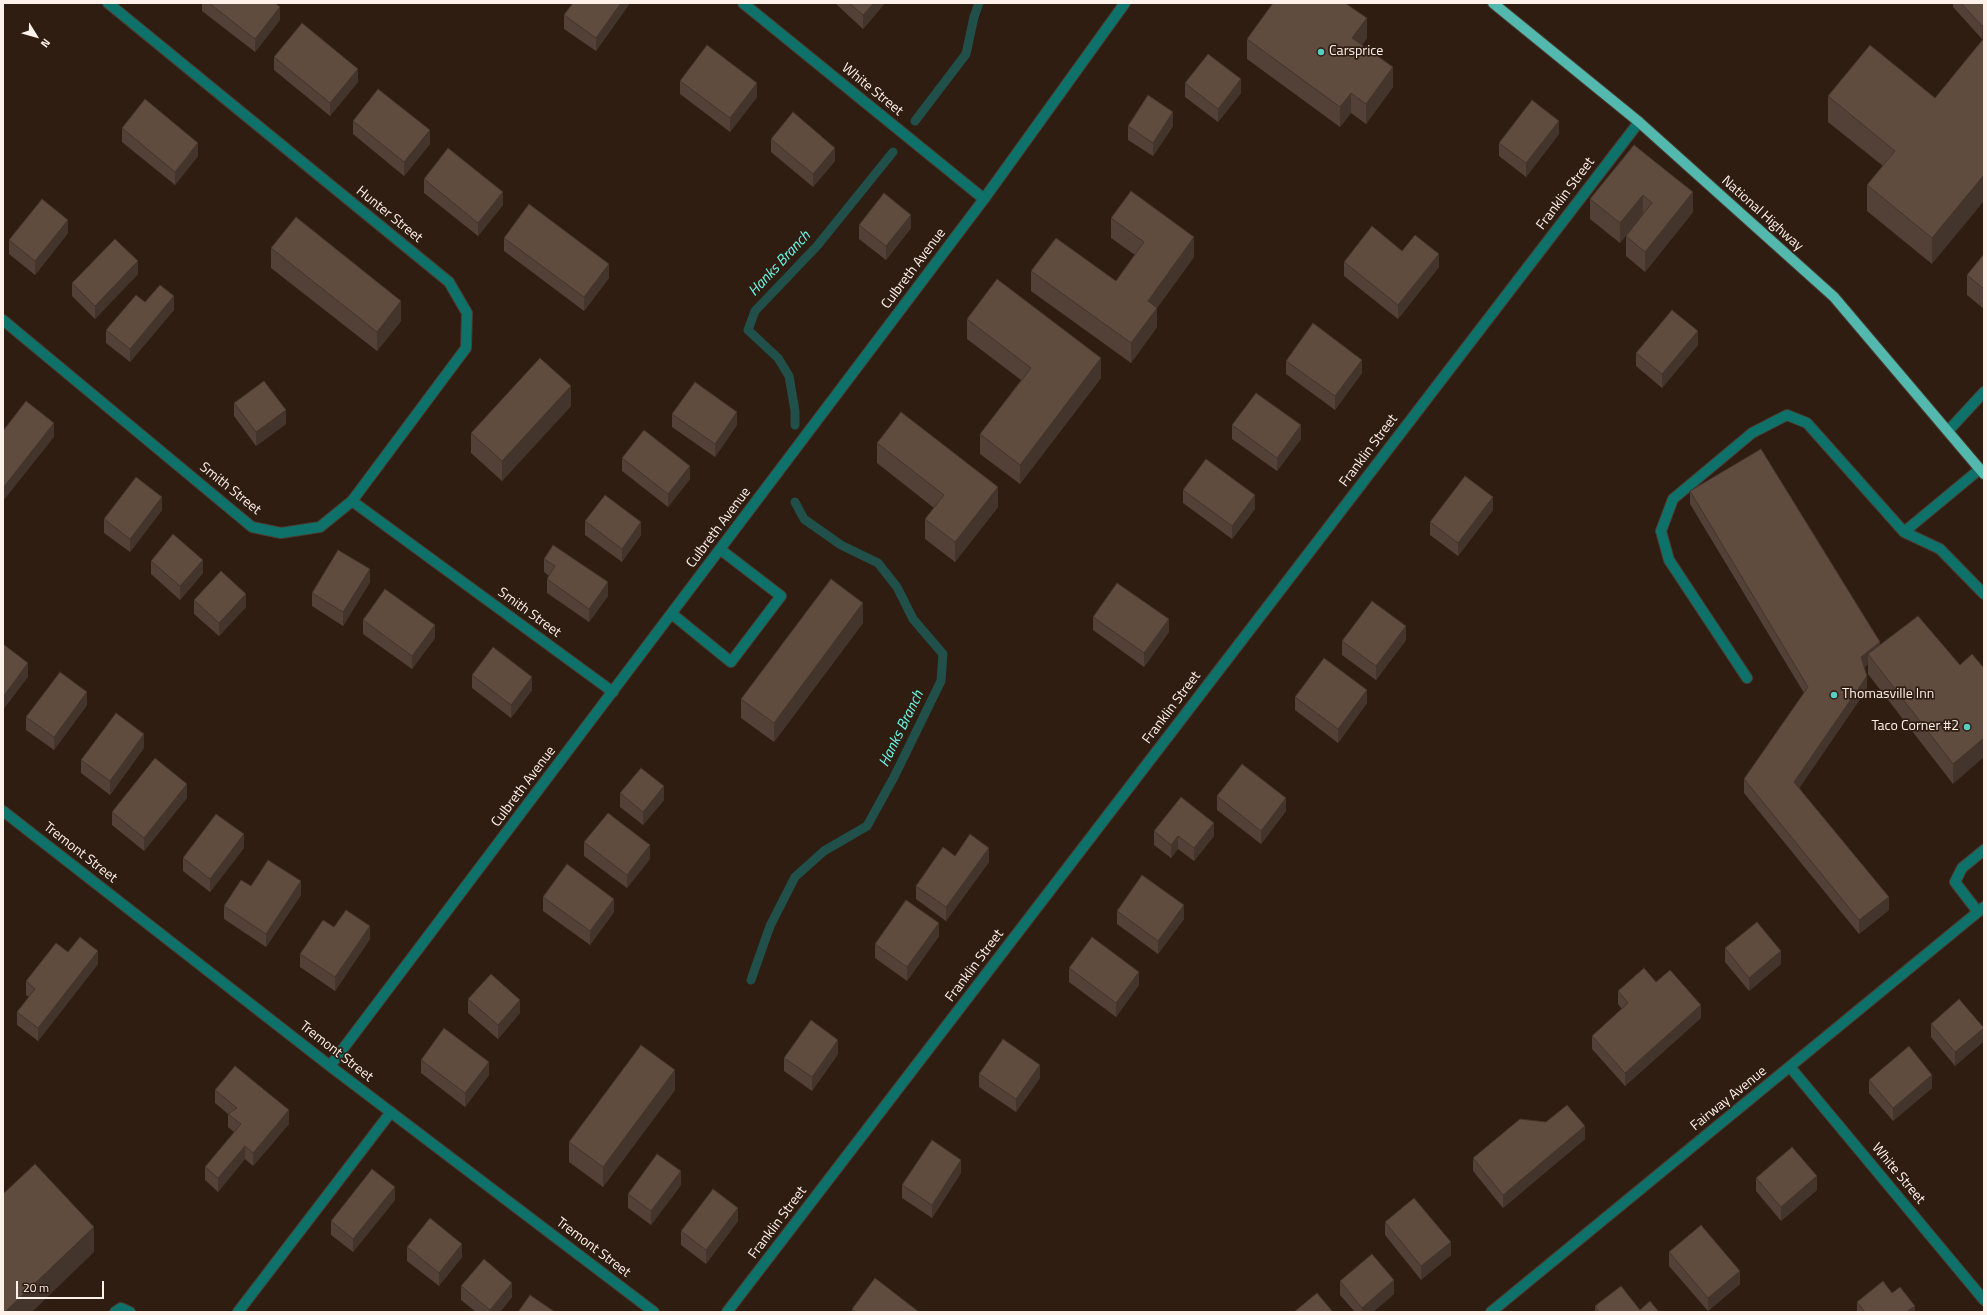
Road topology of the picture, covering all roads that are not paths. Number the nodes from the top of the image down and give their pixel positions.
1 (108, 3) edge
2 (743, 3) edge
3 (1125, 3) edge
4 (1493, 3) edge
5 (1639, 122) junction
6 (984, 199) junction
7 (3, 320) edge
8 (1984, 392) edge
9 (1948, 431) junction
10 (1982, 472) edge
11 (352, 501) junction
12 (1904, 532) junction
13 (721, 550) junction
14 (1984, 594) edge
15 (672, 614) junction
16 (1747, 678) dead end
17 (613, 692) junction
18 (3, 811) edge
19 (1984, 850) edge
20 (1981, 909) edge
21 (330, 1066) junction
22 (1790, 1067) junction
23 (391, 1112) junction
24 (1984, 1300) edge
25 (115, 1312) edge
26 (130, 1312) edge
27 (238, 1312) edge
28 (654, 1312) edge
29 (727, 1312) edge
30 (1491, 1312) edge

1 - 11 street, Hunter Street
2 - 6 street, White Street
3 - 6 street, Culbreth Avenue
4 - 5 main road, National Highway
5 - 9 main road, National Highway
5 - 29 street, Franklin Street
6 - 13 street, Culbreth Avenue
7 - 11 street, Smith Street
8 - 9 street
9 - 10 main road, National Highway
10 - 12 street
11 - 17 street, Smith Street
12 - 14 street
12 - 16 street
13 - 15 street, Culbreth Avenue
13 - 15 street
15 - 17 street, Culbreth Avenue
17 - 21 street, Culbreth Avenue
18 - 21 street, Tremont Street
19 - 20 street
20 - 22 street, Fairway Avenue
21 - 23 street, Tremont Street
22 - 24 street, White Street
22 - 30 street, Fairway Avenue
23 - 27 street
23 - 28 street, Tremont Street
25 - 26 street

